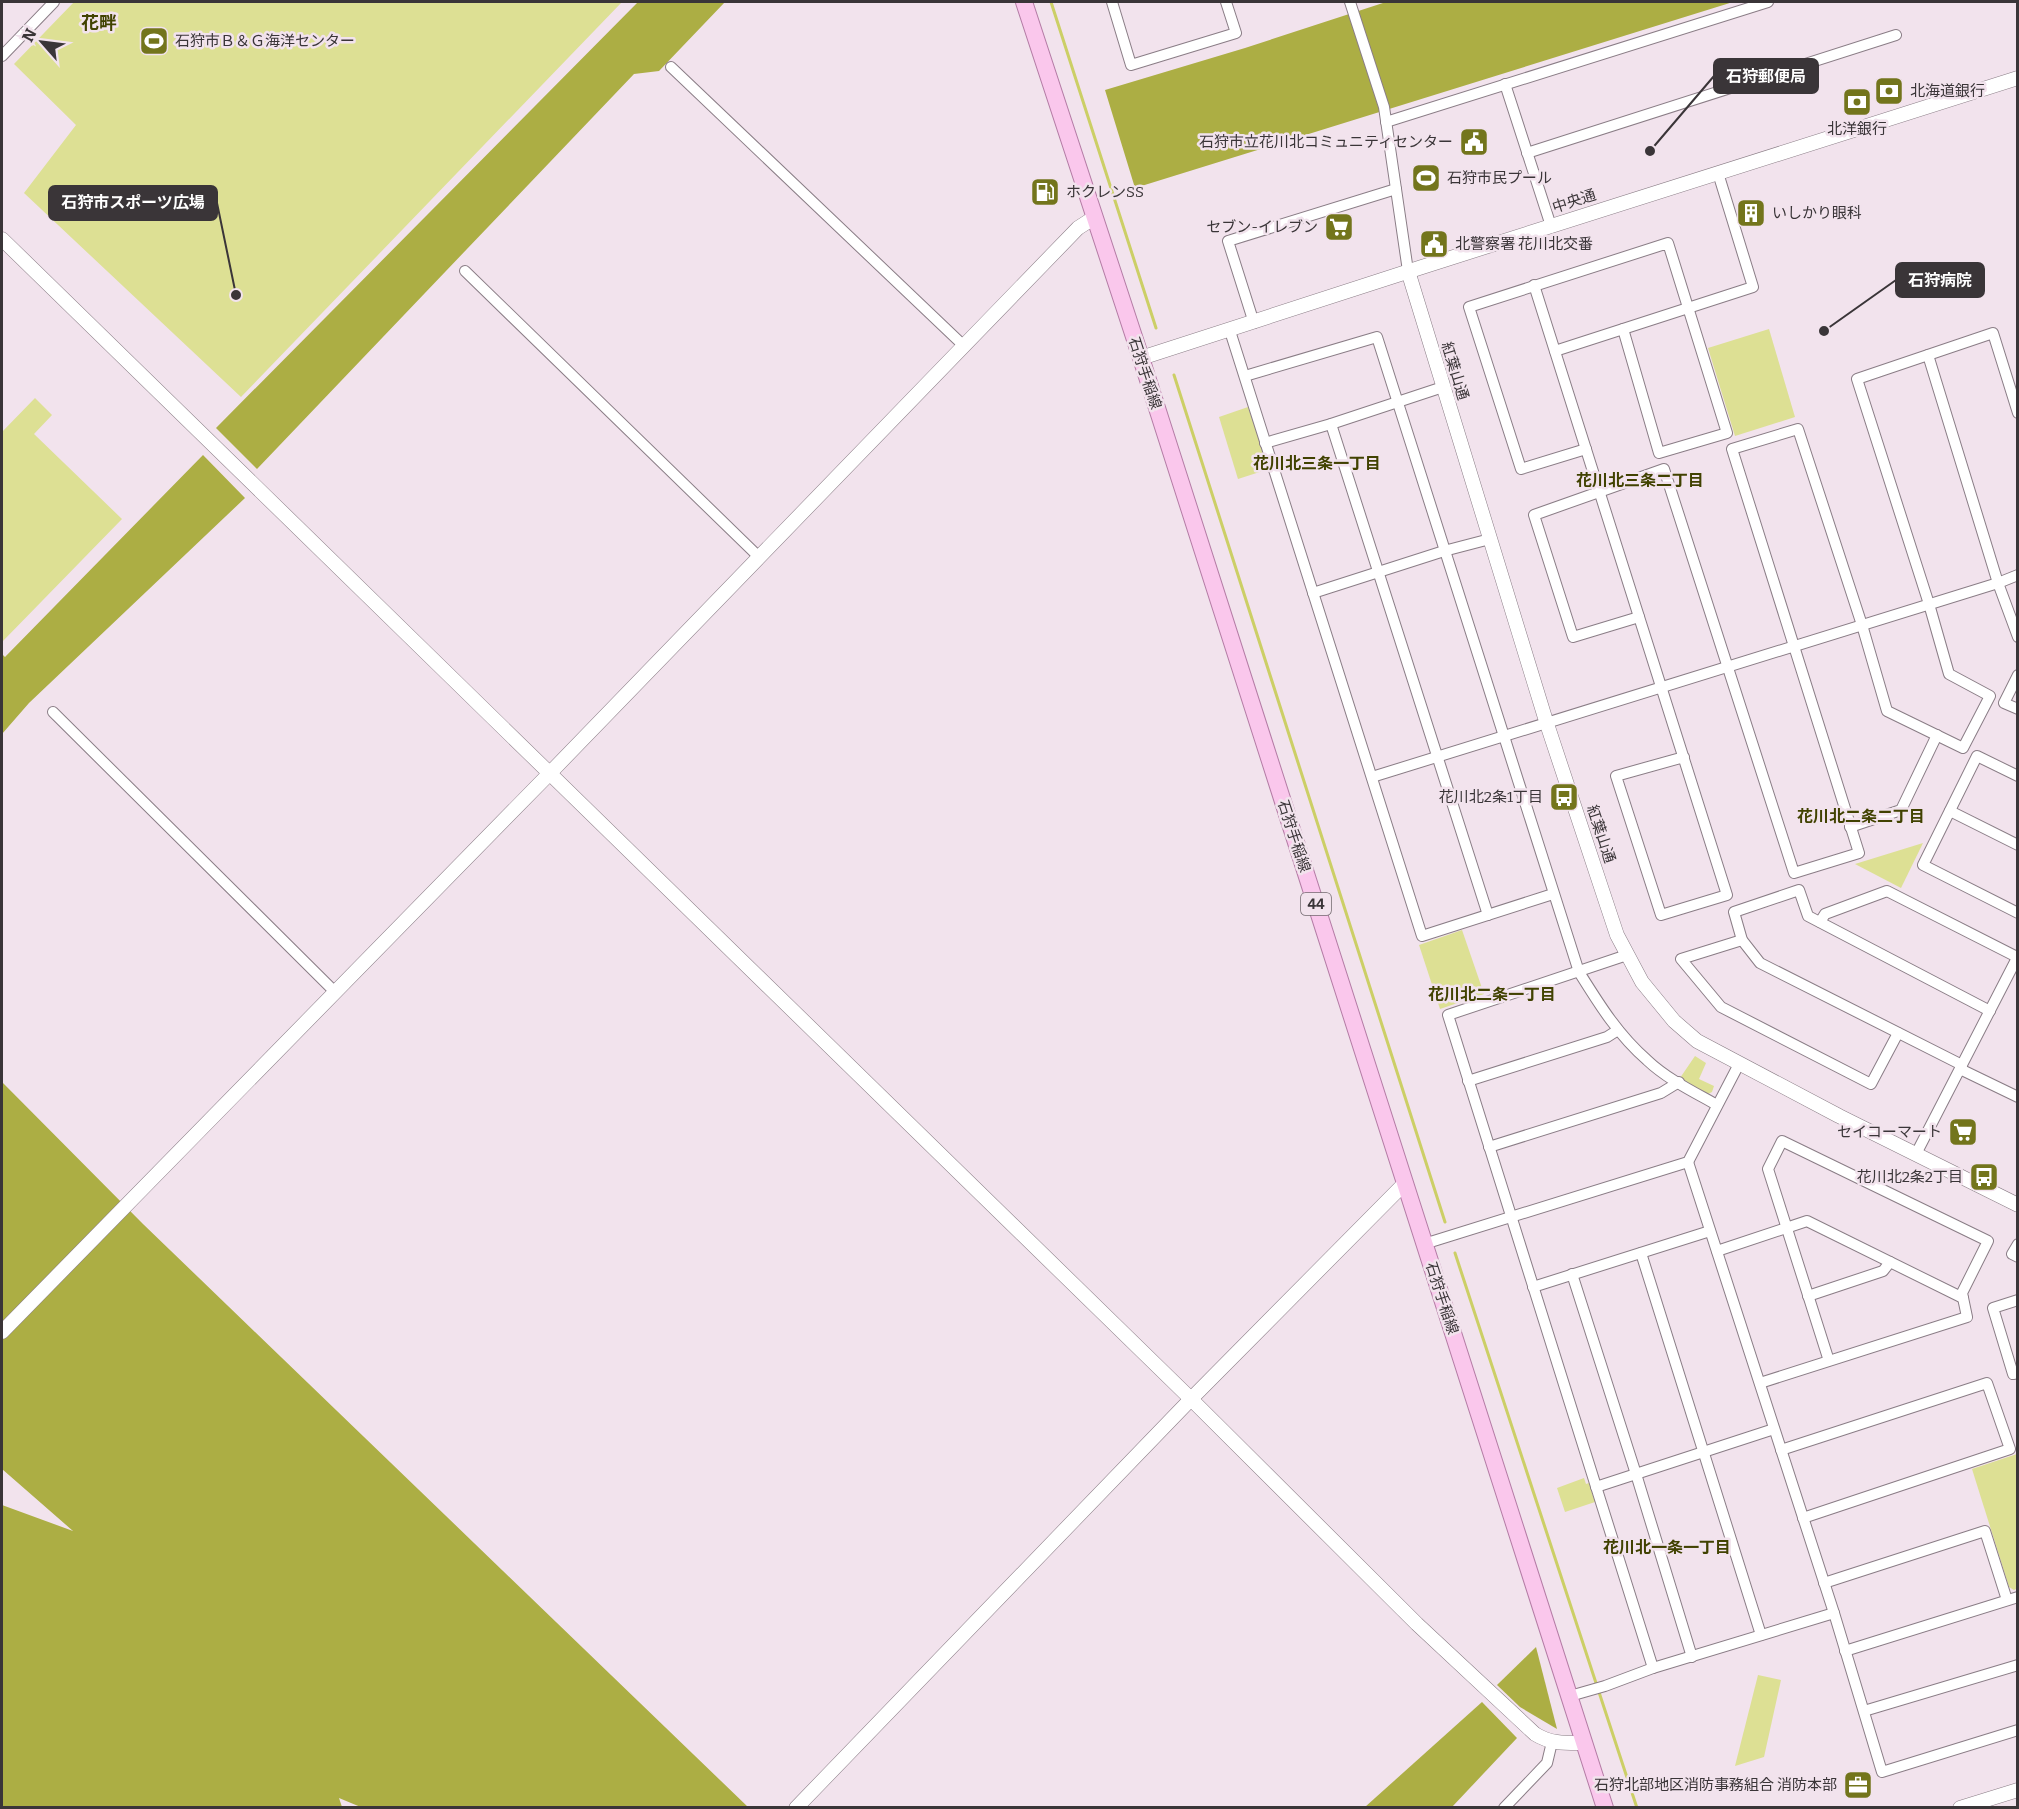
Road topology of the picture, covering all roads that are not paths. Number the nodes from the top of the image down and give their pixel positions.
1 (54, 2) edge
2 (1024, 2) edge
3 (1112, 2) edge
4 (1226, 2) edge
5 (1350, 2) edge
6 (1768, 2) edge
7 (1896, 35) dead end
8 (2, 56) edge
9 (671, 67) dead end
10 (2018, 78) edge
11 (1505, 84) junction
12 (1386, 122) junction
13 (1527, 153) junction
14 (1718, 173) junction
15 (1396, 189) junction
16 (1095, 217) junction
17 (1551, 226) junction
18 (2, 239) edge
19 (465, 271) dead end
20 (1408, 271) junction
21 (1534, 285) junction
22 (1689, 308) junction
23 (1254, 323) junction
24 (1623, 329) junction
25 (1230, 331) junction
26 (964, 346) junction
27 (1555, 351) junction
28 (1928, 356) junction
29 (1141, 358) junction
30 (1245, 376) junction
31 (1443, 387) junction
32 (1397, 401) junction
33 (2018, 412) edge
34 (1331, 424) junction
35 (1266, 443) junction
36 (1586, 448) junction
37 (1599, 492) junction
38 (1490, 539) junction
39 (1444, 551) junction
40 (759, 557) junction
41 (1378, 572) junction
42 (2018, 574) edge
43 (1998, 583) junction
44 (1313, 592) junction
45 (1929, 604) junction
46 (1639, 617) junction
47 (1862, 625) junction
48 (2018, 637) edge
49 (1793, 646) junction
50 (1729, 666) junction
51 (2018, 675) edge
52 (1661, 686) junction
53 (2018, 709) edge
54 (53, 712) dead end
55 (1546, 722) junction
56 (1938, 735) junction
57 (1503, 736) junction
58 (1437, 756) junction
59 (1684, 757) junction
60 (550, 773) junction
61 (2018, 776) edge
62 (1372, 777) junction
63 (1950, 811) junction
64 (1850, 827) junction
65 (2018, 845) edge
66 (1553, 894) junction
67 (2018, 913) edge
68 (1488, 915) junction
69 (1820, 922) junction
70 (1742, 940) junction
71 (1627, 955) junction
72 (2017, 957) edge
73 (1579, 972) junction
74 (335, 992) junction
75 (1990, 1011) junction
76 (1618, 1030) junction
77 (1898, 1033) junction
78 (1739, 1064) junction
79 (1961, 1067) junction
80 (1468, 1081) junction
81 (1678, 1083) junction
82 (2018, 1097) edge
83 (1718, 1105) junction
84 (1489, 1147) junction
85 (1917, 1154) junction
86 (1688, 1162) junction
87 (1405, 1183) junction
88 (2018, 1205) edge
89 (1510, 1217) junction
90 (1786, 1228) junction
91 (1710, 1231) junction
92 (1424, 1244) junction
93 (2018, 1244) edge
94 (1717, 1251) junction
95 (1641, 1252) junction
96 (2018, 1257) edge
97 (1890, 1262) junction
98 (1572, 1274) junction
99 (1533, 1287) junction
100 (1808, 1296) junction
101 (1963, 1298) junction
102 (2018, 1300) edge
103 (2, 1332) edge
104 (1828, 1361) junction
105 (2018, 1373) edge
106 (1760, 1383) junction
107 (1191, 1399) junction
108 (1774, 1429) junction
109 (1781, 1450) junction
110 (1704, 1452) junction
111 (1636, 1474) junction
112 (1596, 1487) junction
113 (1803, 1518) junction
114 (1824, 1583) junction
115 (2012, 1599) edge
116 (1834, 1613) junction
117 (1761, 1635) junction
118 (1845, 1651) junction
119 (1692, 1656) junction
120 (2018, 1665) edge
121 (1653, 1668) junction
122 (1570, 1696) junction
123 (1864, 1711) junction
124 (2018, 1730) edge
125 (1552, 1742) junction
126 (1584, 1743) junction
127 (2018, 1790) edge
128 (1508, 1806) edge
129 (796, 1808) edge
130 (1605, 1808) edge
131 (1960, 1808) edge

1 - 8 street
2 - 16 main road, 石狩手稲線 / 44
3 - 4 street
5 - 12 street
6 - 11 street
7 - 13 street
9 - 26 street
10 - 14 street, 中央通
11 - 12 street
11 - 13 street
12 - 15 street
13 - 17 street
14 - 17 street, 中央通
14 - 22 street
15 - 20 street
15 - 23 street
16 - 26 street
16 - 29 main road, 石狩手稲線 / 44
17 - 20 street, 中央通
18 - 60 street
19 - 40 street
20 - 23 street, 中央通
20 - 31 street, 紅葉山通
21 - 22 street
21 - 27 street
21 - 36 street
22 - 24 street
22 - 24 street
23 - 25 street, 中央通
24 - 27 street
25 - 29 street, 中央通
25 - 30 street
26 - 40 street
27 - 36 street
28 - 33 street
28 - 43 street
28 - 45 street
29 - 87 main road, 石狩手稲線 / 44
30 - 32 street
30 - 35 street
31 - 32 street
31 - 38 street, 紅葉山通
32 - 34 street
32 - 39 street
34 - 35 street
34 - 41 street
35 - 44 street
36 - 37 street
37 - 46 street
37 - 46 street
37 - 50 street
38 - 39 street
38 - 55 street, 紅葉山通
39 - 41 street
39 - 57 street
40 - 60 street
41 - 44 street
41 - 58 street
42 - 43 street
43 - 45 street
43 - 48 street
44 - 62 street
45 - 47 street
45 - 56 street
46 - 52 street
47 - 49 street
47 - 49 street
47 - 56 street
49 - 50 street
49 - 64 street
50 - 52 street
50 - 64 street
51 - 53 street
52 - 55 street
52 - 59 street
54 - 74 street
55 - 57 street
55 - 71 street, 紅葉山通
56 - 64 street
57 - 58 street
57 - 66 street
58 - 62 street
58 - 68 street
59 - 59 street
60 - 74 street
60 - 107 street
61 - 63 street
62 - 68 street
63 - 65 street
63 - 67 street
66 - 68 street
66 - 73 street
69 - 70 street
69 - 72 street
69 - 75 street
70 - 77 street
70 - 77 street
71 - 73 street
71 - 78 street, 紅葉山通
72 - 75 street
73 - 76 street
73 - 80 street
74 - 103 street
75 - 79 street
76 - 80 street
76 - 81 street
77 - 79 street
78 - 83 street
78 - 85 street, 紅葉山通
79 - 82 street
79 - 85 street
80 - 84 street
81 - 83 street
81 - 84 street
83 - 86 street
84 - 89 street
85 - 88 street, 紅葉山通
86 - 89 street
86 - 91 street
87 - 92 main road, 石狩手稲線 / 44
87 - 107 street
89 - 92 street
89 - 99 street
90 - 94 street
90 - 97 street
90 - 100 street
90 - 101 street
91 - 94 street
91 - 95 street
92 - 122 main road, 石狩手稲線 / 44
93 - 96 street
94 - 106 street
95 - 98 street
95 - 110 street
97 - 100 street
97 - 101 street
98 - 99 street
98 - 111 street
99 - 112 street
100 - 104 street
101 - 104 street
102 - 105 street
104 - 106 street
106 - 108 street
107 - 125 street
107 - 129 street
108 - 109 street
108 - 110 street
109 - 113 street
109 - 113 street
110 - 111 street
110 - 117 street
111 - 112 street
111 - 119 street
112 - 121 street
113 - 114 street
114 - 115 street
114 - 116 street
115 - 118 street
116 - 117 street
116 - 118 street
117 - 119 street
118 - 123 street
119 - 121 street
120 - 123 street
121 - 122 street
122 - 126 main road, 石狩手稲線 / 44
123 - 124 street
125 - 126 street
125 - 128 street
126 - 130 main road, 石狩手稲線 / 44
127 - 131 street

